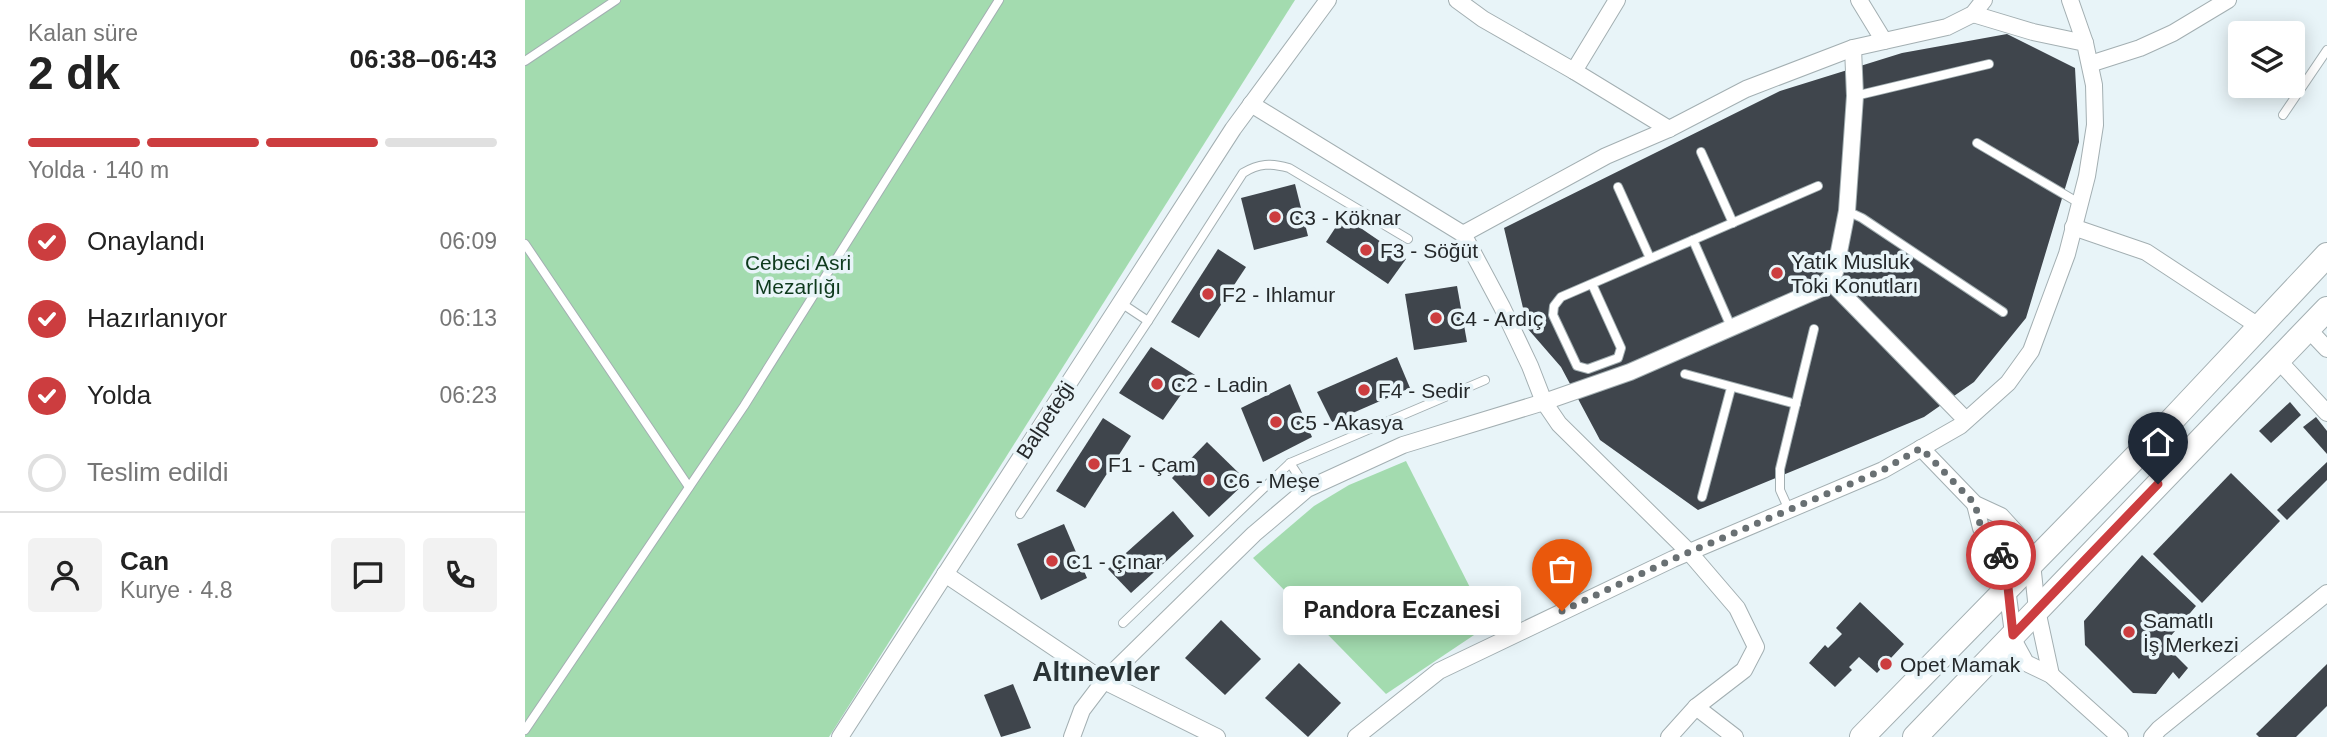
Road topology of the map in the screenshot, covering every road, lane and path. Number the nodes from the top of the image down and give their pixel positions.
1 (616, 0) edge
2 (999, 0) edge
3 (1328, 0) edge
4 (1457, 0) edge
5 (1617, 0) edge
6 (1859, 0) edge
7 (1984, 0) edge
8 (2070, 0) edge
9 (2228, 0) edge
10 (1973, 14) junction
11 (1884, 41) junction
12 (2085, 43) junction
13 (1853, 48) junction
14 (2327, 50) edge
15 (525, 61) edge
16 (1989, 64) dead end
17 (2090, 64) junction
18 (1574, 71) junction
19 (1855, 96) junction
20 (1251, 104) junction
21 (2283, 115) dead end
22 (1669, 129) junction
23 (1977, 143) dead end
24 (1701, 152) dead end
25 (1818, 186) dead end
26 (1618, 187) dead end
27 (2079, 203) junction
28 (1847, 211) junction
29 (1733, 223) junction
30 (2073, 227) junction
31 (1463, 234) junction
32 (1408, 239) dead end
33 (1693, 240) junction
34 (525, 244) edge
35 (2327, 255) edge
36 (1650, 258) junction
37 (1829, 280) junction
38 (1592, 284) junction
39 (1121, 303) junction
40 (2327, 309) edge
41 (2003, 312) dead end
42 (1147, 321) junction
43 (2260, 327) junction
44 (1732, 329) junction
45 (1814, 329) dead end
46 (2308, 329) junction
47 (2327, 349) edge
48 (2279, 360) junction
49 (1685, 374) dead end
50 (1485, 380) dead end
51 (1731, 388) junction
52 (1543, 402) junction
53 (1796, 404) junction
54 (2327, 413) edge
55 (1966, 420) junction
56 (1921, 448) junction
57 (1290, 463) junction
58 (689, 487) junction
59 (1307, 489) junction
60 (1702, 496) dead end
61 (1975, 504) junction
62 (1789, 510) junction
63 (1020, 514) dead end
64 (1689, 552) junction
65 (2032, 563) junction
66 (945, 574) junction
67 (2008, 587) junction
68 (2327, 593) edge
69 (2037, 610) junction
70 (1123, 623) dead end
71 (2013, 635) junction
72 (2051, 675) junction
73 (1104, 681) junction
74 (1696, 708) junction
75 (525, 730) edge
76 (840, 737) edge
77 (1072, 737) edge
78 (1217, 737) edge
79 (1356, 737) edge
80 (1669, 737) edge
81 (1735, 737) edge
82 (1862, 737) edge
83 (1915, 737) edge
84 (2120, 737) edge
85 (2152, 737) edge

1 - 15 lane
2 - 58 lane
3 - 20 street, Balpeteği
4 - 18 street
5 - 18 street
6 - 11 street
7 - 10 street
8 - 12 street
9 - 17 street
10 - 11 street
10 - 12 street
11 - 13 street
12 - 17 street
13 - 19 street
13 - 22 street
14 - 21 lane
16 - 19 lane
17 - 27 street
18 - 22 street
19 - 28 street
20 - 31 street
20 - 39 street, Balpeteği
22 - 31 street
23 - 27 lane
24 - 29 lane
25 - 29 lane
26 - 36 lane
27 - 30 street
28 - 37 street
28 - 41 lane
29 - 33 lane
30 - 43 street
30 - 55 street
31 - 52 street
32 - 42 lane
33 - 36 lane
33 - 44 lane
34 - 58 lane
35 - 43 main road
36 - 38 lane
37 - 44 street
37 - 55 street
38 - 38 lane
39 - 42 lane
39 - 66 street, Balpeteği
40 - 46 main road
42 - 63 lane
43 - 65 main road
44 - 52 street
45 - 53 lane
46 - 47 street
46 - 48 main road
48 - 54 street
48 - 69 main road
49 - 51 lane
50 - 57 lane
51 - 53 lane
51 - 60 lane
52 - 59 street
52 - 64 street
53 - 62 lane
55 - 56 street
56 - 61 street
56 - 62 street
57 - 59 lane
57 - 70 lane
58 - 75 lane
59 - 73 street
61 - 65 street
61 - 67 street
62 - 64 street
64 - 74 street
64 - 79 street
65 - 67 main road
65 - 69 street
66 - 73 street
66 - 76 street, Balpeteği
67 - 71 street
67 - 82 main road
68 - 85 street
69 - 71 main road
69 - 72 street
71 - 72 street
71 - 83 main road
72 - 84 street
73 - 77 street
73 - 78 street
74 - 80 street
74 - 81 street

